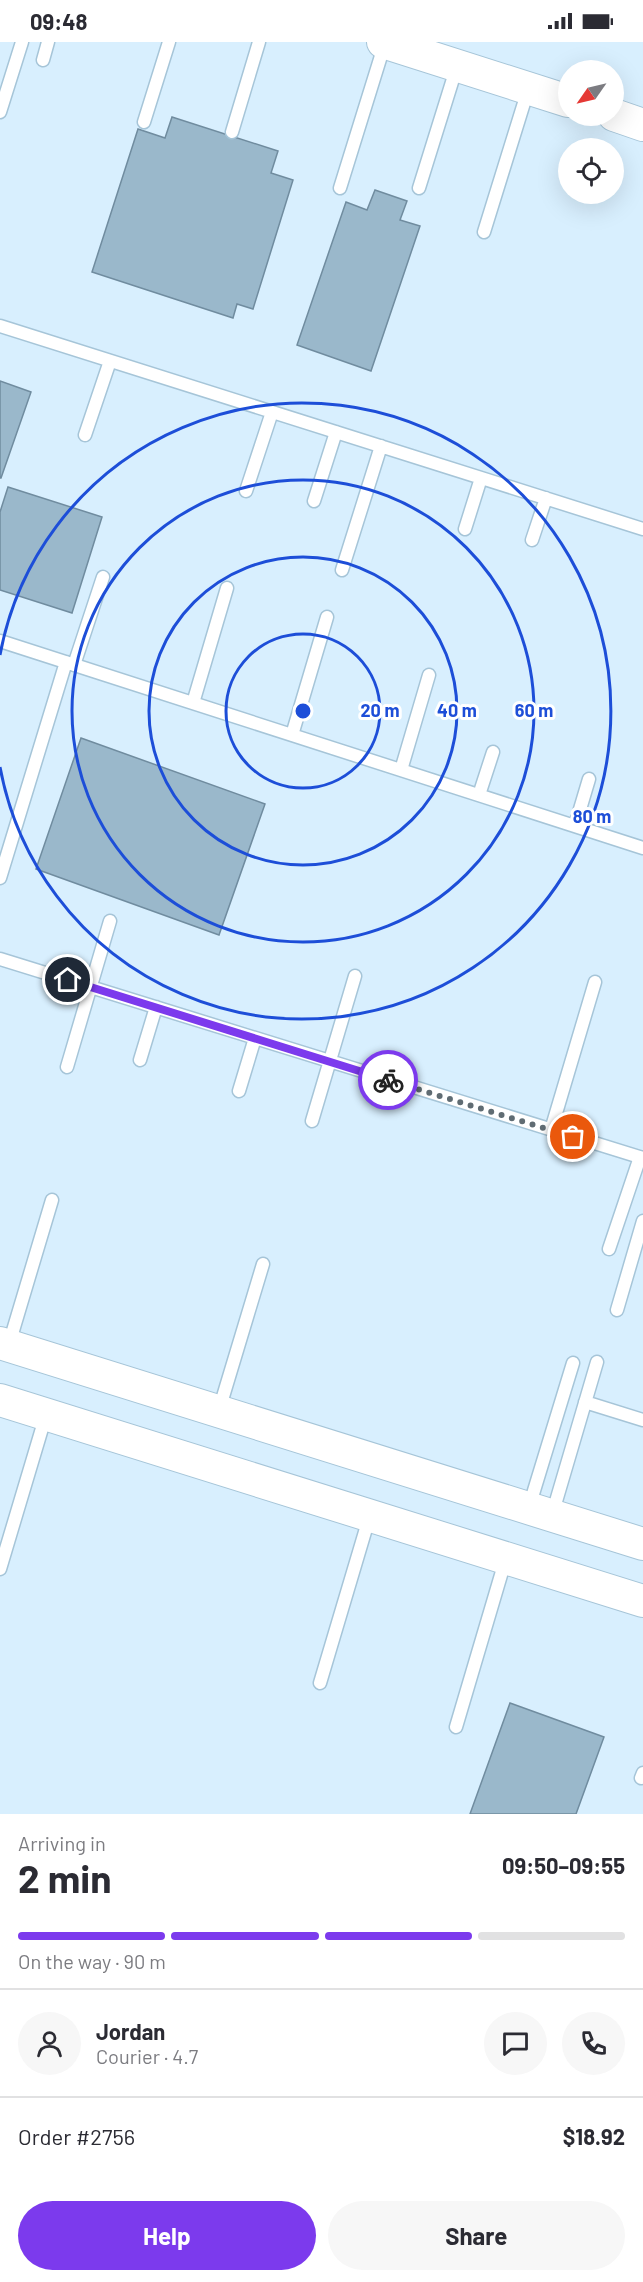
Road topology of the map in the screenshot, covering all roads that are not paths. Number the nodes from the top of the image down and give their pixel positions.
1 (48, 42) edge
2 (169, 42) edge
3 (259, 42) edge
4 (384, 42) edge
5 (17, 43) edge
6 (43, 60) dead end
7 (457, 66) junction
8 (529, 88) junction
9 (558, 98) edge
10 (0, 112) edge
11 (624, 118) edge
12 (144, 122) dead end
13 (643, 125) edge
14 (232, 132) dead end
15 (340, 188) dead end
16 (419, 188) dead end
17 (484, 232) dead end
18 (0, 326) edge
19 (110, 361) junction
20 (272, 412) junction
21 (336, 432) junction
22 (85, 435) dead end
23 (381, 447) junction
24 (481, 478) junction
25 (246, 490) dead end
26 (546, 498) junction
27 (314, 501) dead end
28 (465, 529) dead end
29 (643, 529) edge
30 (532, 540) dead end
31 (342, 570) dead end
32 (103, 577) dead end
33 (227, 588) dead end
34 (327, 617) dead end
35 (0, 641) edge
36 (70, 664) junction
37 (429, 675) dead end
38 (193, 704) junction
39 (292, 735) junction
40 (493, 752) dead end
41 (400, 770) junction
42 (590, 779) dead end
43 (479, 795) junction
44 (575, 826) junction
45 (643, 848) edge
46 (0, 878) edge
47 (110, 921) dead end
48 (0, 959) edge
49 (355, 976) dead end
50 (595, 982) dead end
51 (91, 987) junction
52 (156, 1007) junction
53 (255, 1038) junction
54 (140, 1060) dead end
55 (330, 1061) junction
56 (67, 1067) dead end
57 (239, 1091) dead end
58 (312, 1121) dead end
59 (551, 1130) junction
60 (641, 1158) edge
61 (52, 1200) dead end
62 (643, 1221) edge
63 (609, 1249) dead end
64 (263, 1264) dead end
65 (617, 1310) dead end
66 (4, 1344) edge
67 (597, 1362) dead end
68 (573, 1363) dead end
69 (0, 1400) edge
70 (585, 1402) junction
71 (219, 1411) junction
72 (46, 1414) junction
73 (643, 1420) edge
74 (540, 1512) junction
75 (370, 1515) junction
76 (643, 1544) edge
77 (506, 1558) junction
78 (0, 1569) edge
79 (643, 1601) edge
80 (320, 1683) dead end
81 (456, 1727) dead end

1 - 6 lane
2 - 12 lane
3 - 14 lane
4 - 7 street
4 - 15 lane
5 - 10 lane
7 - 8 street
7 - 16 lane
8 - 9 street
8 - 17 lane
11 - 13 street
18 - 19 lane
19 - 20 lane
19 - 22 lane
20 - 21 lane
20 - 25 lane
21 - 23 lane
21 - 27 lane
23 - 24 lane
23 - 31 lane
24 - 26 lane
24 - 28 lane
26 - 29 lane
26 - 30 lane
32 - 36 lane
33 - 38 lane
34 - 39 lane
35 - 36 lane
36 - 38 lane
36 - 46 lane
37 - 41 lane
38 - 39 lane
39 - 41 lane
40 - 43 lane
41 - 43 lane
42 - 44 lane
43 - 44 lane
44 - 45 lane
47 - 51 lane
48 - 51 lane
49 - 55 lane
50 - 59 lane
51 - 52 lane
51 - 56 lane
52 - 53 lane
52 - 54 lane
53 - 55 lane
53 - 57 lane
55 - 58 lane
55 - 59 lane
59 - 60 lane
60 - 63 lane
61 - 66 lane
62 - 65 lane
64 - 71 lane
66 - 71 street
67 - 70 lane
68 - 74 lane
69 - 72 street
70 - 73 lane
70 - 74 lane
71 - 74 street
72 - 75 street
72 - 78 lane
74 - 76 street
75 - 77 street
75 - 80 lane
77 - 79 street
77 - 81 lane

